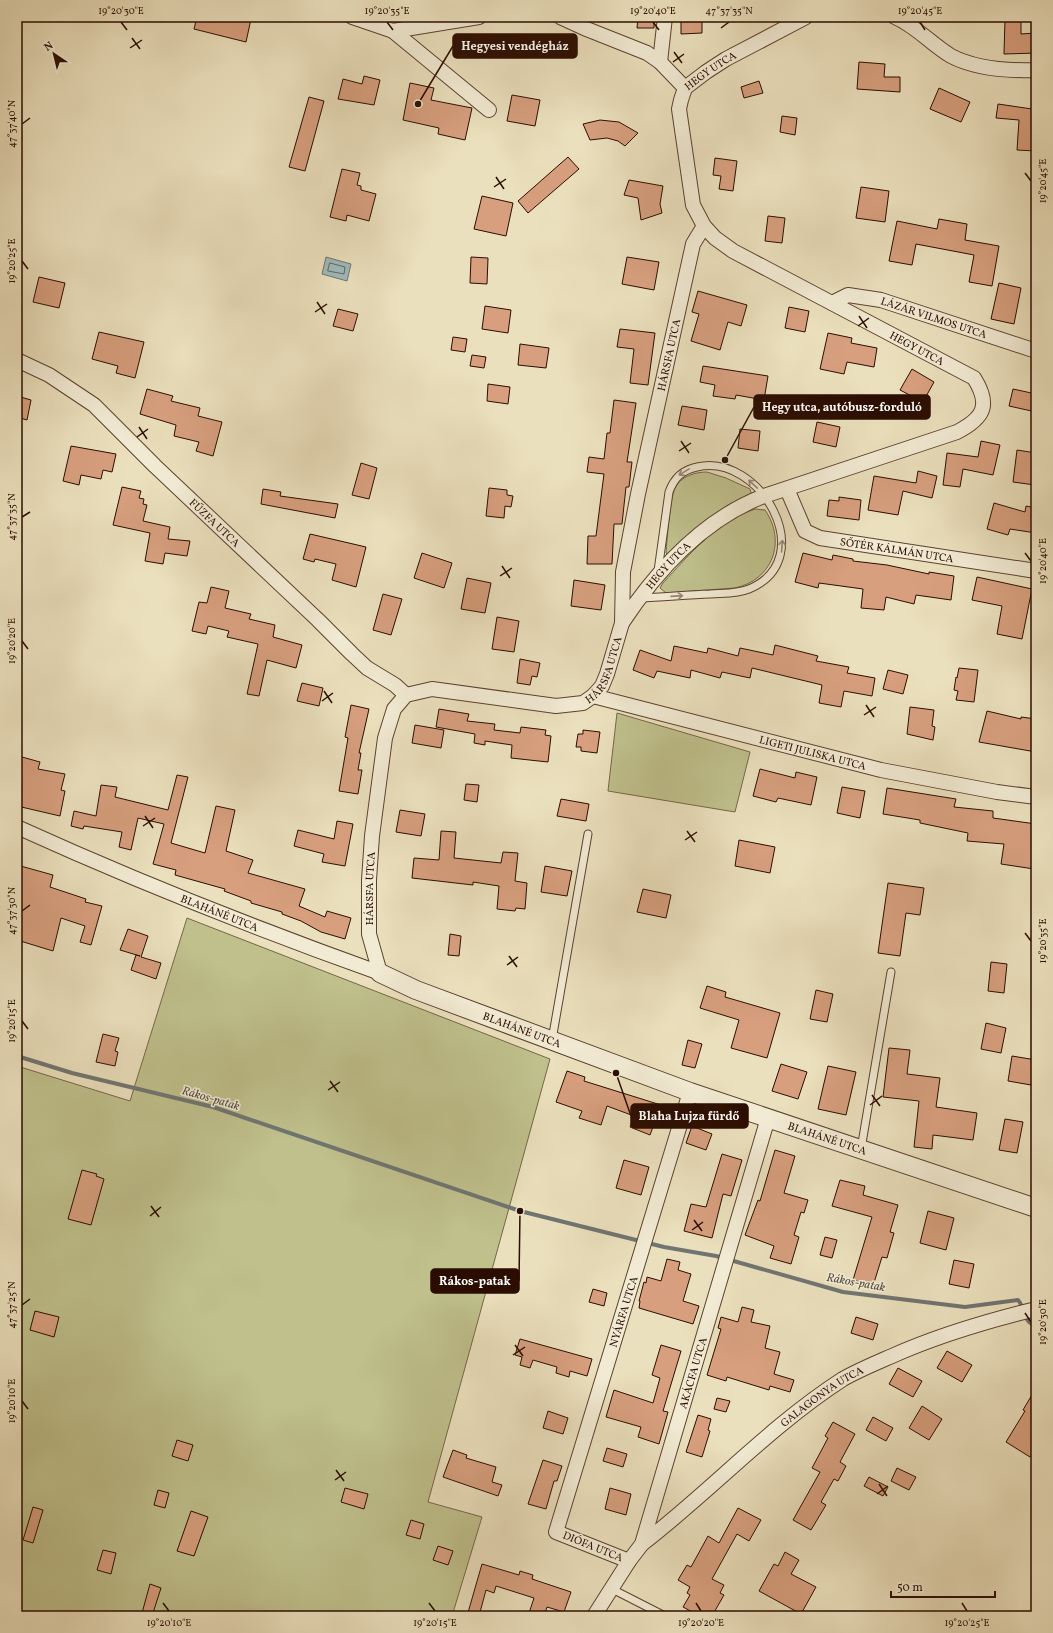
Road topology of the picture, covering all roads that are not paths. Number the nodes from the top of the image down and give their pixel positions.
1 (352, 17) edge
2 (480, 17) edge
3 (560, 17) edge
4 (665, 17) edge
5 (806, 17) edge
6 (895, 17) edge
7 (393, 31) junction
8 (660, 62) junction
9 (1036, 70) edge
10 (685, 88) junction
11 (489, 110) dead end
12 (704, 226) junction
13 (832, 303) junction
14 (1036, 351) edge
15 (17, 360) edge
16 (787, 489) junction
17 (764, 496) junction
18 (1036, 571) edge
19 (658, 575) junction
20 (638, 598) junction
21 (622, 623) junction
22 (406, 695) junction
23 (593, 696) junction
24 (1036, 797) edge
25 (17, 827) edge
26 (588, 834) dead end
27 (891, 972) dead end
28 (380, 973) junction
29 (552, 1042) junction
30 (690, 1092) junction
31 (768, 1118) junction
32 (861, 1149) junction
33 (1036, 1208) edge
34 (1033, 1310) edge
35 (556, 1532) joint
36 (642, 1544) junction
37 (629, 1561) junction
38 (612, 1589) junction
39 (594, 1616) edge
40 (665, 1616) edge

1 - 7 street
2 - 7 street
3 - 8 street
4 - 8 street
5 - 10 street, HEGY UTCA
6 - 9 street
7 - 11 street
8 - 10 street
10 - 12 street, HEGY UTCA
12 - 13 street, HEGY UTCA
12 - 21 street, HÁRSFA UTCA
13 - 14 street, LÁZÁR VILMOS UTCA
13 - 16 street, HEGY UTCA
15 - 22 street, FŰZFA UTCA
16 - 17 street, HEGY UTCA
16 - 18 street, SŐTÉR KÁLMÁN UTCA
17 - 19 street, HEGY UTCA
17 -> 19 lane
20 -> 17 lane
19 - 20 street, HEGY UTCA
20 - 21 street, HEGY UTCA
21 - 23 street, HÁRSFA UTCA
22 - 23 street, HÁRSFA UTCA
22 - 28 street, HÁRSFA UTCA
23 - 24 street, LIGETI JULISKA UTCA
25 - 28 street, BLAHÁNÉ UTCA
26 - 29 lane
27 - 32 lane
28 - 29 street, BLAHÁNÉ UTCA
29 - 30 street, BLAHÁNÉ UTCA
30 - 31 street, BLAHÁNÉ UTCA
30 - 35 street, NYÁRFA UTCA
31 - 32 street, BLAHÁNÉ UTCA
31 - 36 street, AKÁCFA UTCA
32 - 33 street, BLAHÁNÉ UTCA
34 - 36 street, GALAGONYA UTCA
35 - 37 street, DIÓFA UTCA
36 - 37 street, AKÁCFA UTCA
37 - 38 street, AKÁCFA UTCA
38 - 39 street, AKÁCFA UTCA
38 - 40 lane

